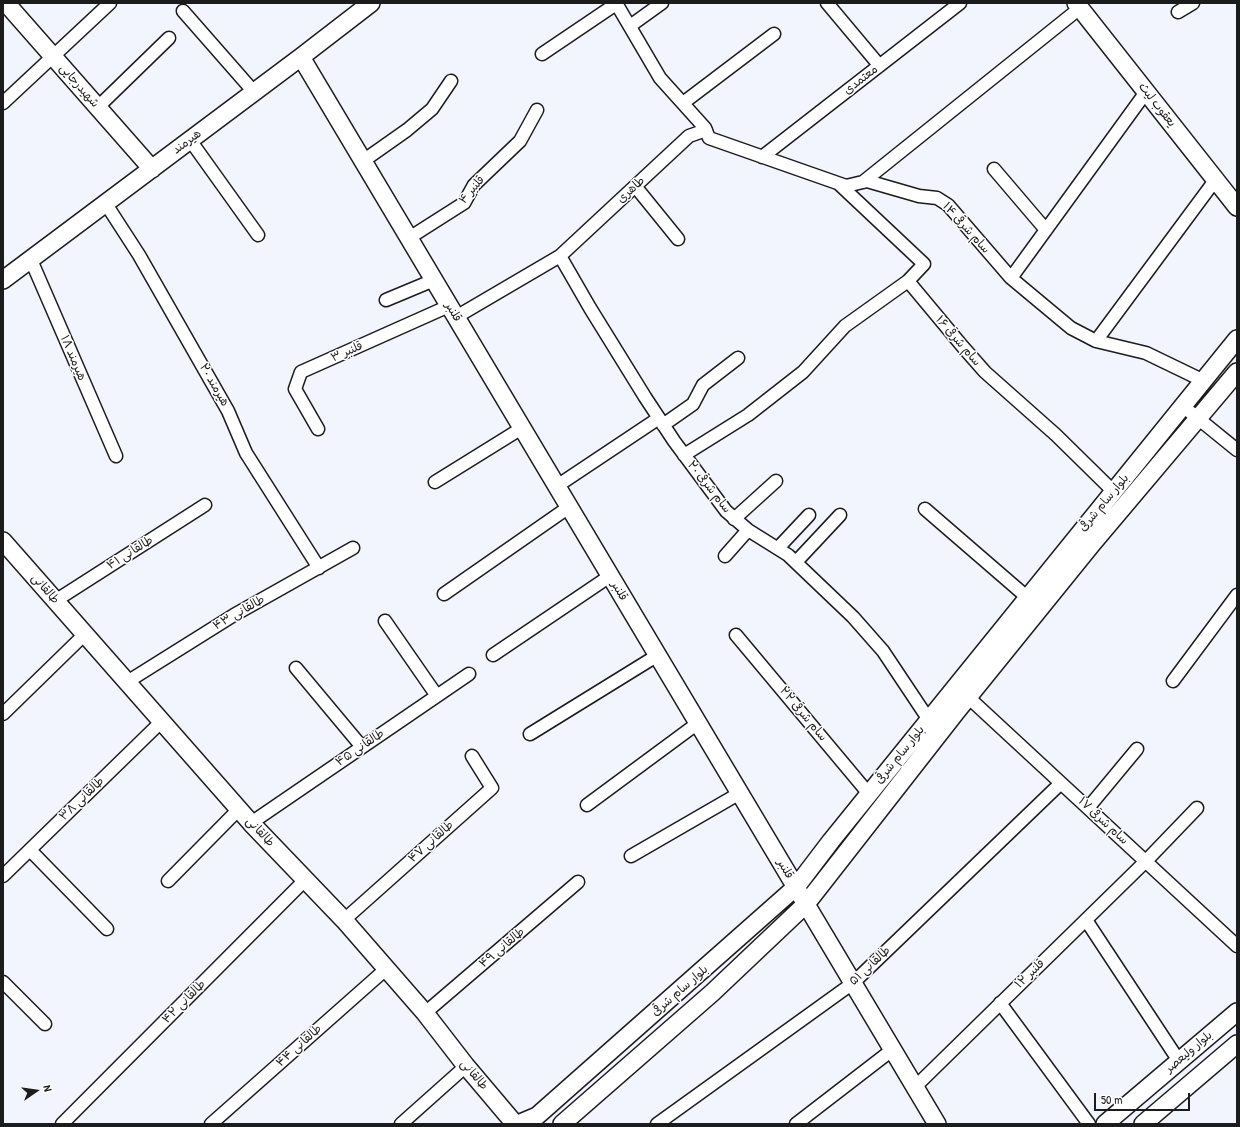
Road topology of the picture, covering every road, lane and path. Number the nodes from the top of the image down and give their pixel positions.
1 (6, 3) edge
2 (110, 3) edge
3 (371, 3) edge
4 (616, 3) edge
5 (662, 3) edge
6 (827, 3) edge
7 (960, 3) edge
8 (1193, 3) edge
9 (1078, 6) edge
10 (183, 11) dead end
11 (1178, 12) dead end
12 (630, 26) junction
13 (774, 34) dead end
14 (169, 38) dead end
15 (542, 54) dead end
16 (52, 56) junction
17 (301, 58) junction
18 (879, 65) junction
19 (450, 81) dead end
20 (254, 92) junction
21 (1146, 92) junction
22 (3, 103) edge
23 (683, 103) junction
24 (98, 107) junction
25 (537, 110) dead end
26 (706, 130) junction
27 (190, 140) junction
28 (762, 156) junction
29 (363, 161) junction
30 (152, 169) junction
31 (994, 169) dead end
32 (1216, 179) junction
33 (863, 182) junction
34 (839, 184) junction
35 (635, 186) junction
36 (106, 204) junction
37 (1237, 207) edge
38 (1046, 230) junction
39 (258, 235) dead end
40 (409, 238) junction
41 (678, 239) dead end
42 (560, 256) junction
43 (31, 260) junction
44 (1011, 278) junction
45 (3, 280) edge
46 (434, 280) junction
47 (908, 281) junction
48 (386, 300) dead end
49 (453, 311) junction
50 (1237, 339) edge
51 (1096, 341) junction
52 (738, 358) dead end
53 (1237, 372) edge
54 (1204, 381) junction
55 (1184, 407) junction
56 (1198, 419) junction
57 (661, 422) junction
58 (522, 428) junction
59 (318, 429) dead end
60 (1237, 450) edge
61 (684, 455) junction
62 (116, 456) dead end
63 (776, 481) dead end
64 (435, 482) dead end
65 (557, 486) junction
66 (1114, 492) junction
67 (205, 506) dead end
68 (569, 507) junction
69 (925, 509) dead end
70 (809, 515) dead end
71 (840, 515) dead end
72 (734, 519) junction
73 (748, 530) junction
74 (3, 541) edge
75 (353, 548) dead end
76 (778, 548) junction
77 (725, 556) dead end
78 (796, 562) junction
79 (319, 568) junction
80 (610, 576) junction
81 (444, 594) dead end
82 (1237, 595) edge
83 (1028, 598) junction
84 (55, 601) junction
85 (385, 621) dead end
86 (85, 634) junction
87 (736, 635) dead end
88 (493, 655) dead end
89 (658, 656) junction
90 (296, 668) dead end
91 (469, 674) dead end
92 (1173, 681) dead end
93 (127, 682) junction
94 (437, 696) junction
95 (968, 697) junction
96 (3, 714) edge
97 (929, 720) junction
98 (162, 722) junction
99 (698, 723) junction
100 (530, 734) dead end
101 (362, 747) junction
102 (1137, 749) dead end
103 (472, 756) dead end
104 (1061, 783) junction
105 (740, 793) junction
106 (869, 794) junction
107 (588, 805) dead end
108 (1088, 808) junction
109 (1197, 808) dead end
110 (239, 809) junction
111 (251, 823) junction
112 (30, 850) junction
113 (631, 856) dead end
114 (1146, 861) junction
115 (3, 876) edge
116 (305, 880) junction
117 (168, 881) dead end
118 (578, 882) dead end
119 (796, 887) junction
120 (806, 904) junction
121 (344, 920) junction
122 (1086, 920) junction
123 (106, 929) dead end
124 (1237, 946) edge
125 (386, 969) junction
126 (3, 982) edge
127 (853, 983) junction
128 (1000, 1003) junction
129 (1237, 1012) edge
130 (425, 1013) junction
131 (45, 1024) dead end
132 (1237, 1044) edge
133 (892, 1050) junction
134 (1179, 1061) junction
135 (466, 1066) junction
136 (915, 1087) junction
137 (62, 1124) edge
138 (211, 1124) edge
139 (401, 1124) edge
140 (516, 1124) edge
141 (562, 1124) edge
142 (657, 1124) edge
143 (796, 1124) edge
144 (936, 1124) edge
145 (1089, 1124) edge
146 (1105, 1124) edge
147 (1143, 1124) edge

1 - 16 street, شهیدرجایی
2 - 16 street
3 - 17 street, هیرمند
4 - 12 street, سام شرقی ۱۴
4 - 15 street
5 - 12 street
6 - 18 street
7 - 18 street, معتمدی
8 - 11 street
9 - 21 street, یعقوب لیث
9 - 33 street
10 - 20 street
12 - 23 street, سام شرقی ۱۴
13 - 23 street
14 - 24 street
16 - 22 street
16 - 24 street, شهیدرجایی
17 - 20 street, هیرمند
17 - 29 street, قلنبر
18 - 28 street, معتمدی
19 - 29 street
20 - 27 street, هیرمند
21 - 32 street, یعقوب لیث
21 - 38 street
23 - 26 street, سام شرقی ۱۴
24 - 30 street, شهیدرجایی
25 - 40 street, قلنبر ۴
26 - 28 street, سام شرقی ۱۴
26 - 35 street, طاهری
27 - 30 street, هیرمند
27 - 39 street
28 - 34 street, سام شرقی ۱۴
29 - 40 street, قلنبر
30 - 36 street, هیرمند
31 - 38 street
32 - 37 street, یعقوب لیث
32 - 51 street
33 - 34 street, سام شرقی ۱۴
33 - 44 street, سام شرقی ۱۴
34 - 47 street
35 - 41 street
35 - 42 street, طاهری
36 - 43 street, هیرمند
36 - 79 street, هیرمند ۲۰
38 - 44 street
40 - 46 street, قلنبر
42 - 49 street, طاهری
42 - 57 street, سام شرقی ۲۰
43 - 45 street, هیرمند
43 - 62 street, هیرمند ۱۸
44 - 51 street, سام شرقی ۱۴
46 - 48 street
46 - 49 street, قلنبر
47 - 61 street
47 - 66 street, سام شرقی ۱۶
49 - 58 street, قلنبر
49 - 59 street, قلنبر ۳
50 - 54 street, بلوار سام شرقی
51 - 54 street, سام شرقی ۱۴
52 - 57 street
53 - 56 street, بلوار سام شرقی
54 - 55 street, بلوار سام شرقی
55 - 56 street
55 - 66 street, بلوار سام شرقی
56 - 60 street
56 - 95 street, بلوار سام شرقی
57 - 61 street, سام شرقی ۲۰
57 - 65 street
58 - 64 street
58 - 65 street, قلنبر
61 - 72 street, سام شرقی ۲۰
63 - 72 street
65 - 68 street, قلنبر
66 - 83 street, بلوار سام شرقی
67 - 84 street, طالقانی ۴۱
68 - 80 street, قلنبر
68 - 81 street
69 - 83 street
70 - 76 street
71 - 78 street
72 - 73 street, سام شرقی ۲۰
73 - 76 street, سام شرقی ۲۰
73 - 77 street
74 - 84 street, طالقانی
75 - 79 street, طالقانی ۴۳
76 - 78 street, سام شرقی ۲۰
78 - 97 street, سام شرقی ۲۰
79 - 93 street, طالقانی ۴۳
80 - 88 street
80 - 89 street, قلنبر
82 - 92 street
83 - 97 street, بلوار سام شرقی
84 - 86 street, طالقانی
85 - 94 street
86 - 93 street, طالقانی
86 - 96 street
87 - 106 street, سام شرقی ۲۲
89 - 99 street, قلنبر
89 - 100 street
90 - 101 street
91 - 94 street, طالقانی ۴۵
93 - 98 street, طالقانی
94 - 101 street, طالقانی ۴۵
95 - 104 street, سام شرقی ۱۷
95 - 120 street, بلوار سام شرقی
97 - 106 street, بلوار سام شرقی
98 - 110 street, طالقانی
98 - 112 street, طالقانی ۳۸
99 - 105 street, قلنبر
99 - 107 street
101 - 111 street, طالقانی ۴۵
102 - 108 street
103 - 121 street, طالقانی ۴۷
104 - 108 street, سام شرقی ۱۷
104 - 127 street, طالقانی ۵۱
105 - 113 street
105 - 119 street, قلنبر
106 - 119 street, بلوار سام شرقی
108 - 114 street, سام شرقی ۱۷
109 - 114 street, قلنبر ۱۲
110 - 111 street, طالقانی
110 - 117 street
111 - 116 street, طالقانی
112 - 115 street, طالقانی ۳۸
112 - 123 street
114 - 122 street, قلنبر ۱۲
114 - 124 street, سام شرقی ۱۷
116 - 121 street, طالقانی
116 - 137 street, طالقانی ۴۲
118 - 130 street, طالقانی ۴۹
119 - 120 street, قلنبر
119 - 140 street, بلوار سام شرقی
120 - 127 street, قلنبر
120 - 141 street, بلوار سام شرقی
121 - 125 street, طالقانی
122 - 128 street, قلنبر ۱۲
122 - 134 street
125 - 130 street, طالقانی
125 - 138 street, طالقانی ۴۴
126 - 131 street
127 - 133 street, قلنبر
127 - 142 street, طالقانی ۵۱
128 - 136 street, قلنبر ۱۲
128 - 145 street
129 - 134 street, بلوار ولیعصر
130 - 135 street, طالقانی
132 - 147 street, بلوار ولیعصر
133 - 136 street, قلنبر
133 - 143 street
134 - 146 street, بلوار ولیعصر
135 - 139 street
135 - 140 street, طالقانی
136 - 144 street, قلنبر

